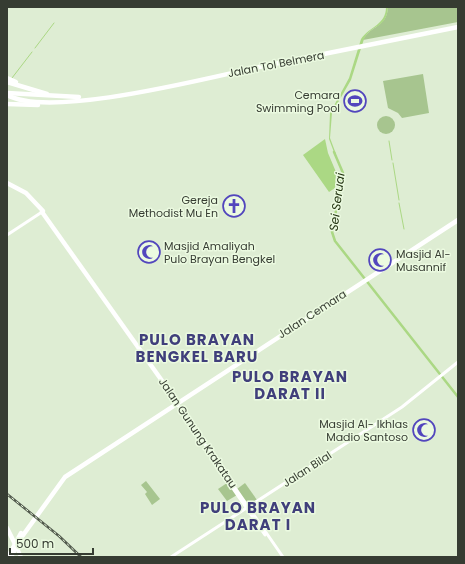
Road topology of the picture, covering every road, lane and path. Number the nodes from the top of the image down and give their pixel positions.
1 (458, 26) edge
2 (360, 46) junction
3 (7, 78) edge
4 (7, 82) edge
5 (43, 93) junction
6 (7, 94) edge
7 (93, 98) junction
8 (77, 99) junction
9 (7, 104) edge
10 (7, 183) edge
11 (41, 210) junction
12 (458, 220) edge
13 (7, 235) edge
14 (458, 362) edge
15 (176, 403) junction
16 (70, 472) junction
17 (247, 507) junction
18 (28, 527) junction
19 (7, 528) edge
20 (7, 532) edge
21 (11, 536) junction
22 (18, 538) junction
23 (15, 551) edge
24 (172, 557) edge
25 (282, 557) edge

1 - 2 highway, Jalan Tol Belmera
2 - 7 highway, Jalan Tol Belmera
2 - 8 highway, Jalan Tol Belmera
3 - 5 highway
4 - 5 highway
5 - 8 highway
6 - 7 highway
6 - 8 highway
6 - 8 highway
7 - 8 highway
8 - 9 highway
10 - 11 highway, Jalan Gunung Krakatau
11 - 13 main road
11 - 15 highway, Jalan Gunung Krakatau
12 - 15 highway, Jalan Cemara
14 - 17 main road, Jalan Bilal
15 - 16 highway, Jalan Cemara
15 - 17 main road, Jalan Gunung Krakatau
16 - 18 highway, Jalan Cemara
16 - 23 highway
17 - 24 main road, Jalan Bilal
17 - 25 main road, Jalan Gunung Krakatau
18 - 22 highway, Jalan Cemara
18 - 23 highway, Jalan Cemara
19 - 21 highway
20 - 23 highway
21 - 22 highway
21 - 23 highway
22 - 23 highway, Jalan Cemara

